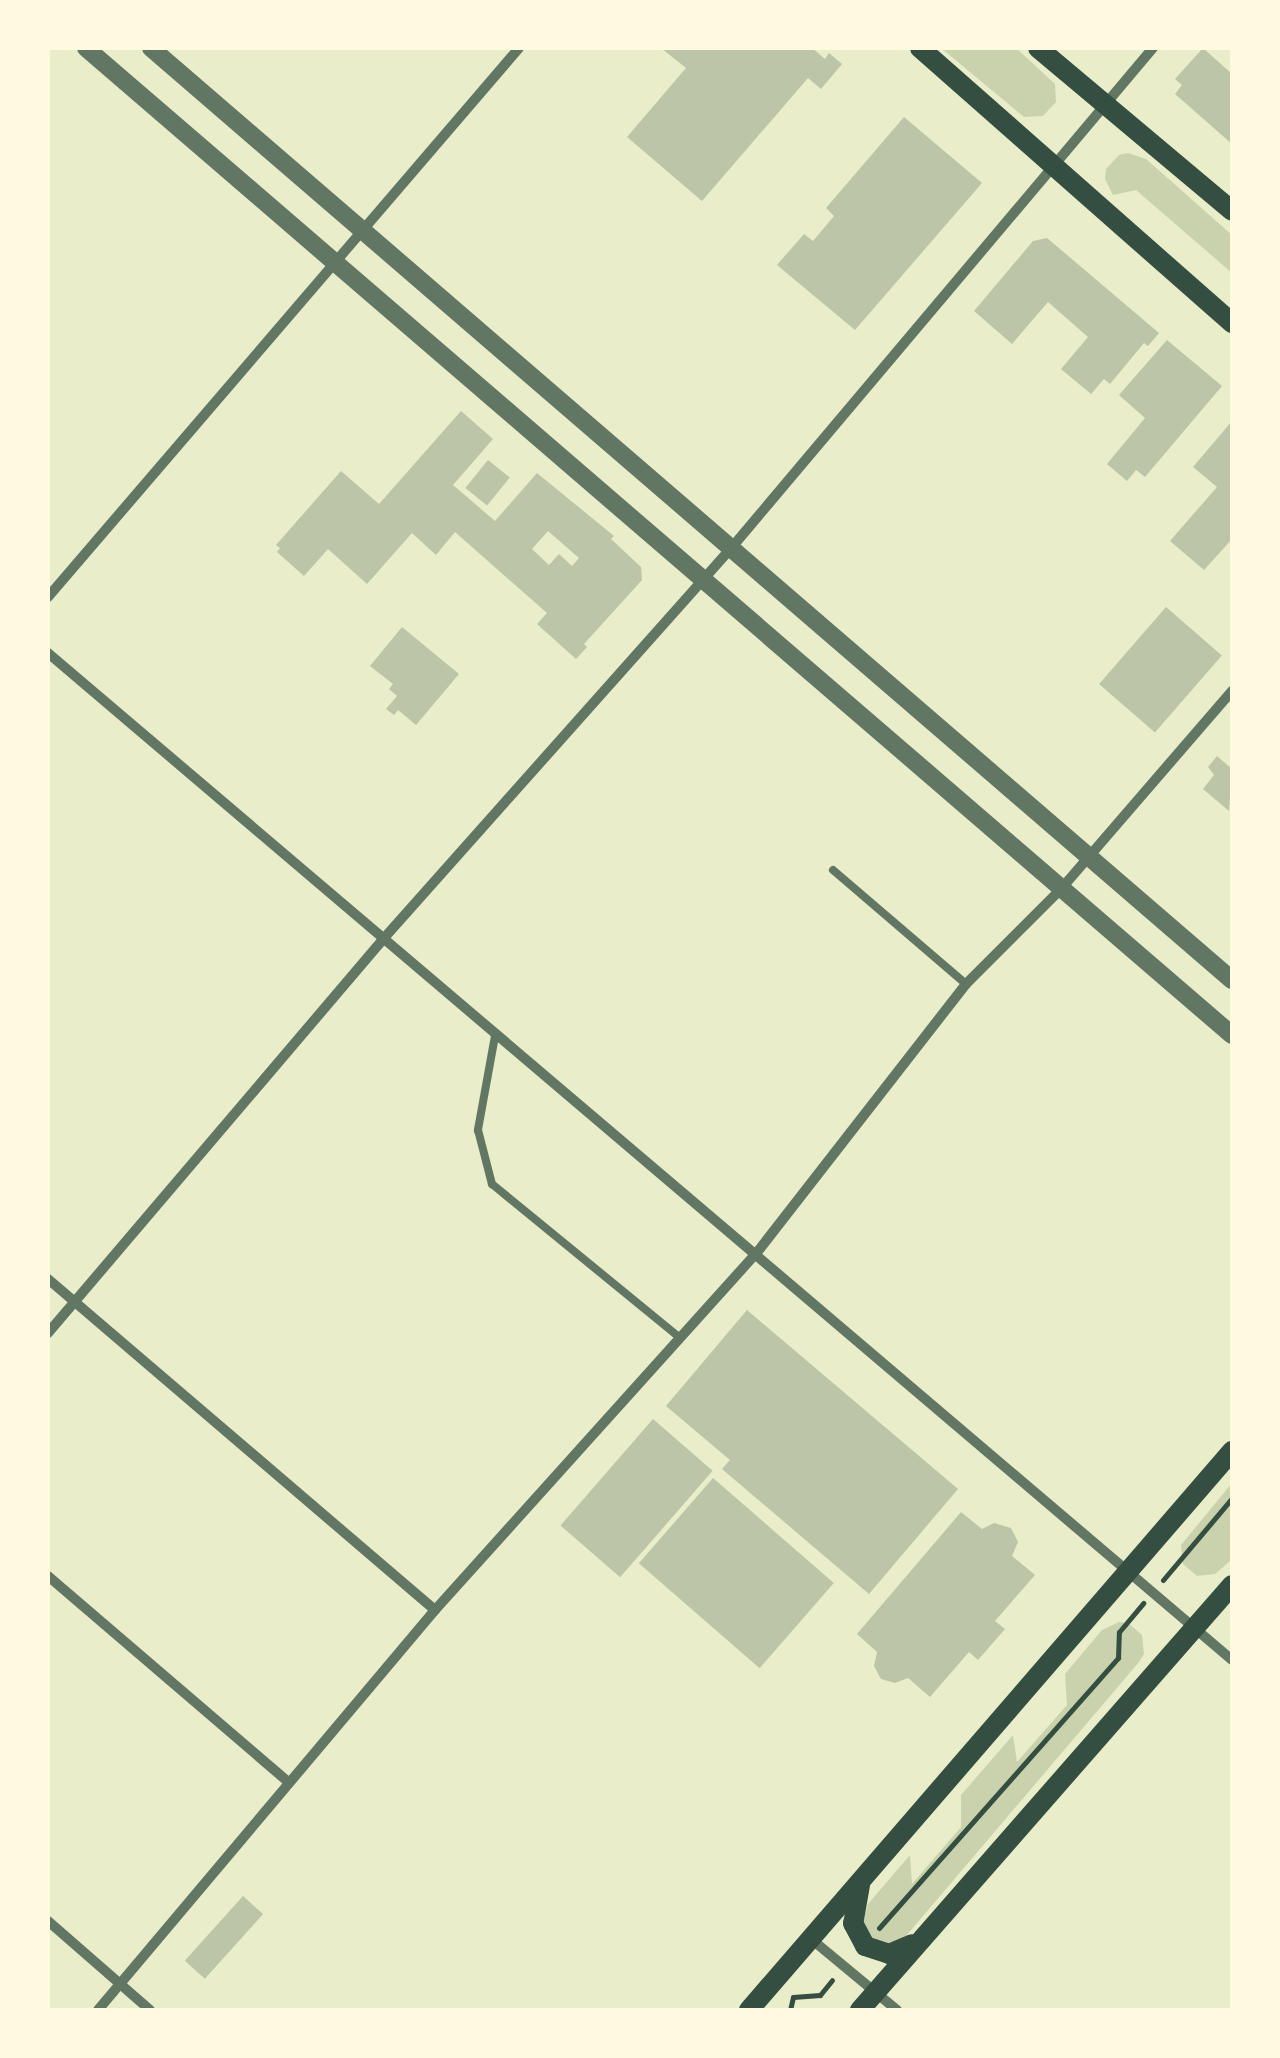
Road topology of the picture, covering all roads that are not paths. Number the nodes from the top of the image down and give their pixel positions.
1 (86, 48) edge
2 (151, 48) edge
3 (518, 48) edge
4 (920, 48) edge
5 (1038, 48) edge
6 (1153, 48) edge
7 (1105, 104) junction
8 (1054, 162) junction
9 (1232, 210) edge
10 (364, 229) junction
11 (337, 260) junction
12 (1232, 323) edge
13 (734, 546) junction
14 (704, 580) junction
15 (48, 597) edge
16 (48, 653) edge
17 (1232, 692) edge
18 (1089, 857) junction
19 (833, 870) dead end
20 (1060, 889) junction
21 (385, 938) junction
22 (1232, 980) edge
23 (966, 984) junction
24 (1232, 1035) edge
25 (496, 1036) junction
26 (755, 1255) junction
27 (48, 1279) edge
28 (74, 1301) junction
29 (48, 1334) edge
30 (679, 1337) junction
31 (1232, 1451) edge
32 (1126, 1572) junction
33 (48, 1576) edge
34 (1232, 1585) edge
35 (435, 1610) junction
36 (1196, 1627) junction
37 (1232, 1660) edge
38 (287, 1781) junction
39 (862, 1879) junction
40 (48, 1921) edge
41 (924, 1937) junction
42 (810, 1938) junction
43 (120, 1986) junction
44 (875, 1992) junction
45 (98, 2010) edge
46 (150, 2010) edge
47 (749, 2010) edge
48 (860, 2010) edge
49 (897, 2010) edge

1 - 11 street
2 - 10 street
3 - 10 street
4 - 8 main road
5 - 7 main road
6 - 7 street
7 - 8 street
7 - 9 main road
8 - 12 main road
8 - 13 street
10 - 11 street
10 - 13 street
11 - 14 street
11 - 15 street
13 - 14 street
13 - 18 street
14 - 20 street
14 - 21 street
16 - 21 street
17 - 18 street
18 - 20 street
18 - 22 street
19 - 23 lane
20 - 23 street
20 - 24 street
21 - 25 street
21 - 28 street
23 - 26 street
25 - 26 street
25 - 30 lane
26 - 30 street
26 - 32 street
27 - 28 street
28 - 29 street
28 - 35 street
30 - 35 street
31 - 32 main road
32 - 36 street
32 - 39 main road
33 - 38 street
34 - 36 main road
35 - 38 street
36 - 37 street
36 - 41 main road
38 - 43 street
39 - 41 main road
39 - 42 main road
40 - 43 street
41 - 44 main road
42 - 44 street
42 - 47 main road
43 - 45 street
43 - 46 street
44 - 48 main road
44 - 49 street

